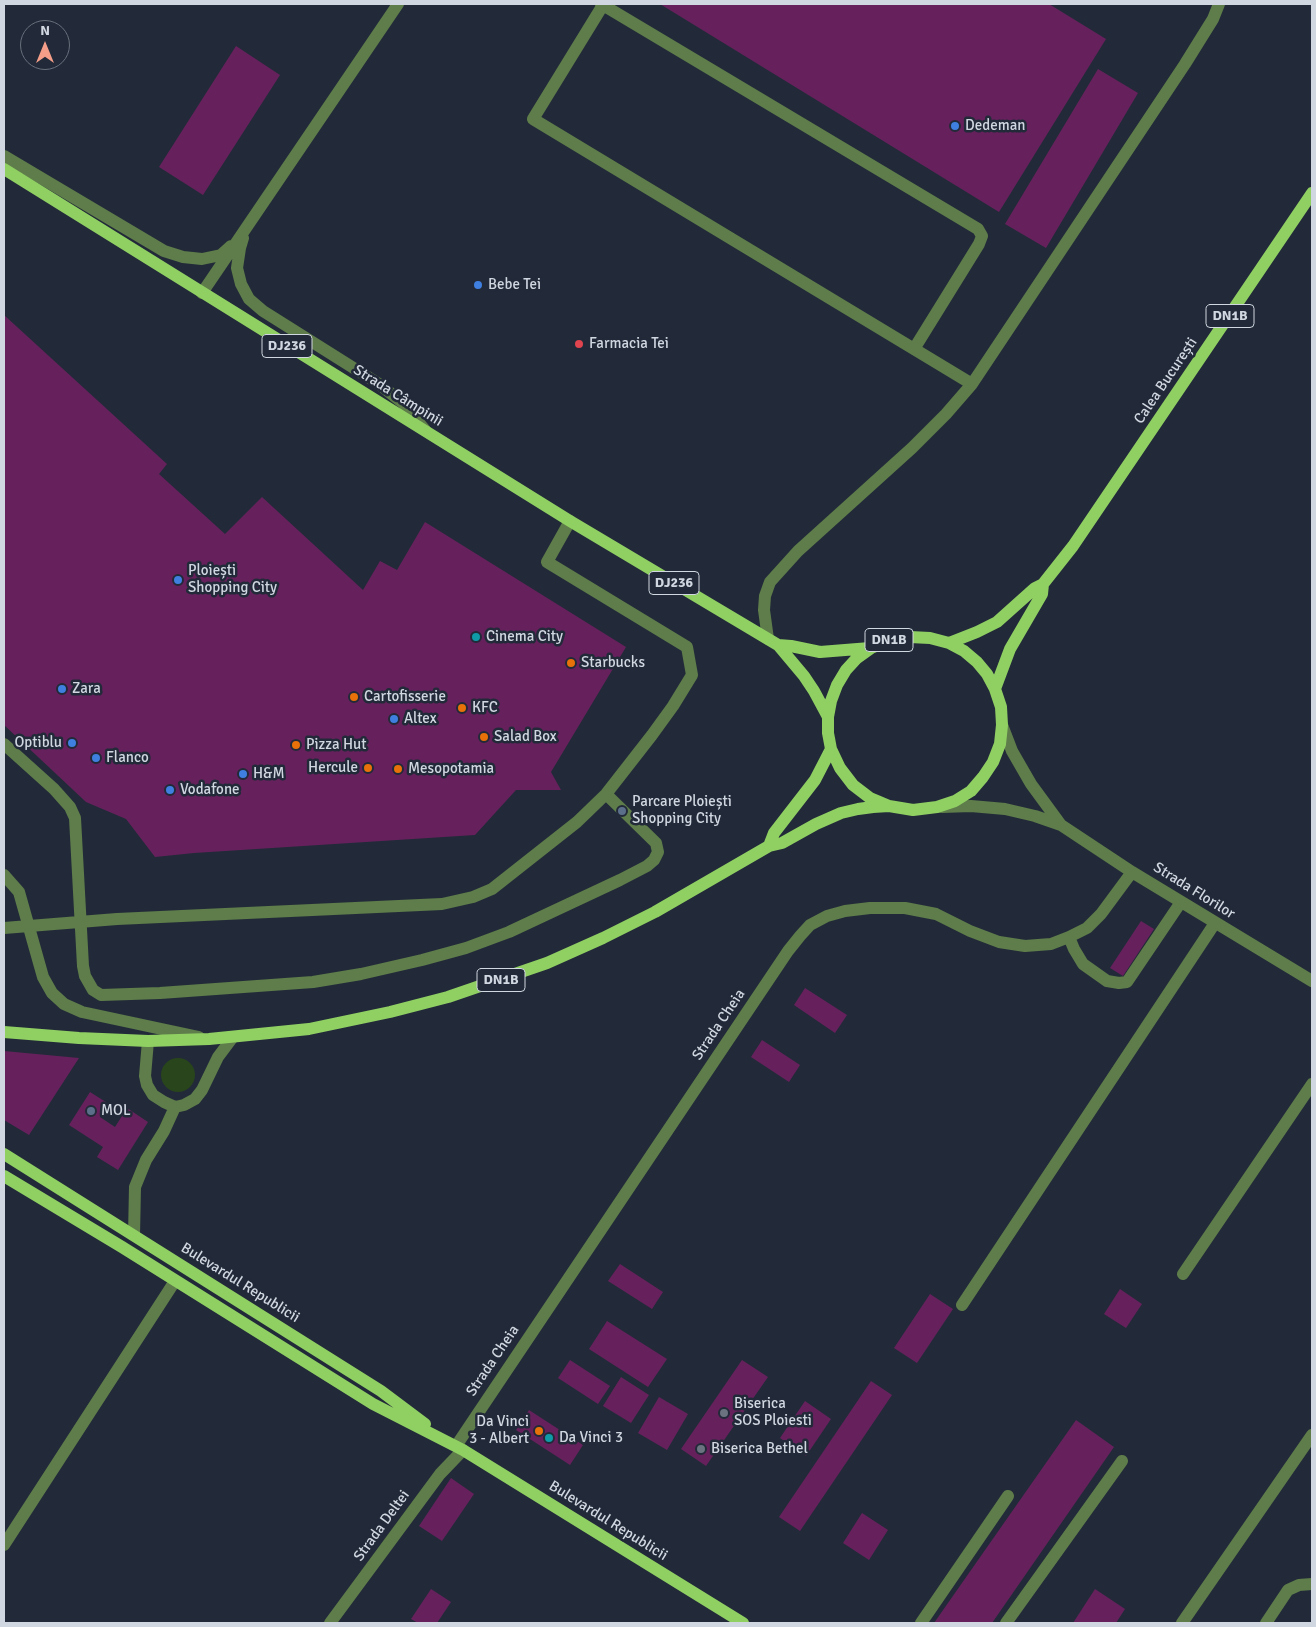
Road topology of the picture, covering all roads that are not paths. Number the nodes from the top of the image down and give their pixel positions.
1 (398, 4) edge
2 (1219, 4) edge
3 (602, 5) edge
4 (4, 156) edge
5 (4, 169) edge
6 (1312, 193) edge
7 (248, 225) junction
8 (235, 243) junction
9 (202, 293) junction
10 (914, 349) junction
11 (972, 384) junction
12 (428, 434) junction
13 (570, 521) junction
14 (1044, 584) junction
15 (773, 642) junction
16 (949, 644) junction
17 (871, 648) junction
18 (995, 689) junction
19 (828, 717) junction
20 (1002, 725) junction
21 (4, 744) edge
22 (831, 749) junction
23 (606, 794) junction
24 (889, 806) junction
25 (937, 808) junction
26 (1062, 825) junction
27 (769, 846) junction
28 (1132, 872) junction
29 (4, 875) edge
30 (1181, 902) junction
31 (80, 922) junction
32 (1215, 923) junction
33 (29, 927) junction
34 (4, 928) edge
35 (1069, 937) junction
36 (1312, 982) edge
37 (4, 1032) edge
38 (233, 1037) junction
39 (208, 1039) junction
40 (148, 1040) junction
41 (1312, 1084) edge
42 (175, 1106) junction
43 (4, 1154) edge
44 (4, 1176) edge
45 (134, 1236) junction
46 (1183, 1274) dead end
47 (175, 1280) junction
48 (962, 1305) dead end
49 (1312, 1435) edge
50 (459, 1448) junction
51 (1122, 1461) dead end
52 (1008, 1496) dead end
53 (4, 1545) edge
54 (1312, 1584) edge
55 (330, 1623) edge
56 (743, 1623) edge
57 (921, 1623) edge
58 (1006, 1623) edge
59 (1182, 1623) edge
60 (1266, 1623) edge

1 - 7 street
2 - 11 street
3 - 10 street
3 - 10 street
4 - 8 street
5 - 9 main road, Strada Câmpinii / DJ236
6 - 14 main road, Calea București / DN1B
7 - 8 street
7 - 12 street
8 - 9 street
9 - 12 main road, Strada Câmpinii / DJ236
10 - 11 street
11 - 15 street
12 - 13 main road, Strada Câmpinii / DJ236
13 - 15 main road, Strada Câmpinii / DJ236
13 - 23 street
14 - 16 main road, DN1B
14 - 18 main road, DN1B
15 - 17 main road, DJ236
15 - 19 main road, DJ236
16 - 17 main road, DN1B
16 - 18 main road, DN1B
17 - 19 main road, DN1B
18 - 20 main road, DN1B
19 - 22 main road, DN1B
20 - 25 main road, DN1B
20 - 26 street
21 - 31 street
22 - 24 main road, DN1B
22 - 27 main road
23 - 31 street
23 - 31 street
24 - 25 main road, DN1B
24 - 27 main road, DN1B
25 - 26 street
26 - 28 street, Strada Florilor
27 - 38 main road, DN1B
28 - 30 street, Strada Florilor
28 - 35 street, Strada Cheia
29 - 33 street
30 - 32 street, Strada Florilor
30 - 35 street
31 - 33 street
32 - 36 street, Strada Florilor
32 - 48 street
33 - 34 street
33 - 39 street
35 - 50 street, Strada Cheia
37 - 40 main road, DN1B
38 - 39 main road, DN1B
38 - 42 street
39 - 40 main road, DN1B
40 - 42 street
41 - 46 street
42 - 45 street
43 - 45 main road, Bulevardul Republicii
44 - 47 main road, Bulevardul Republicii
45 - 50 main road, Bulevardul Republicii
47 - 50 main road, Bulevardul Republicii
47 - 53 street
49 - 59 street
50 - 55 street, Strada Deltei
50 - 56 main road, Bulevardul Republicii
51 - 58 street
52 - 57 street
54 - 60 street

